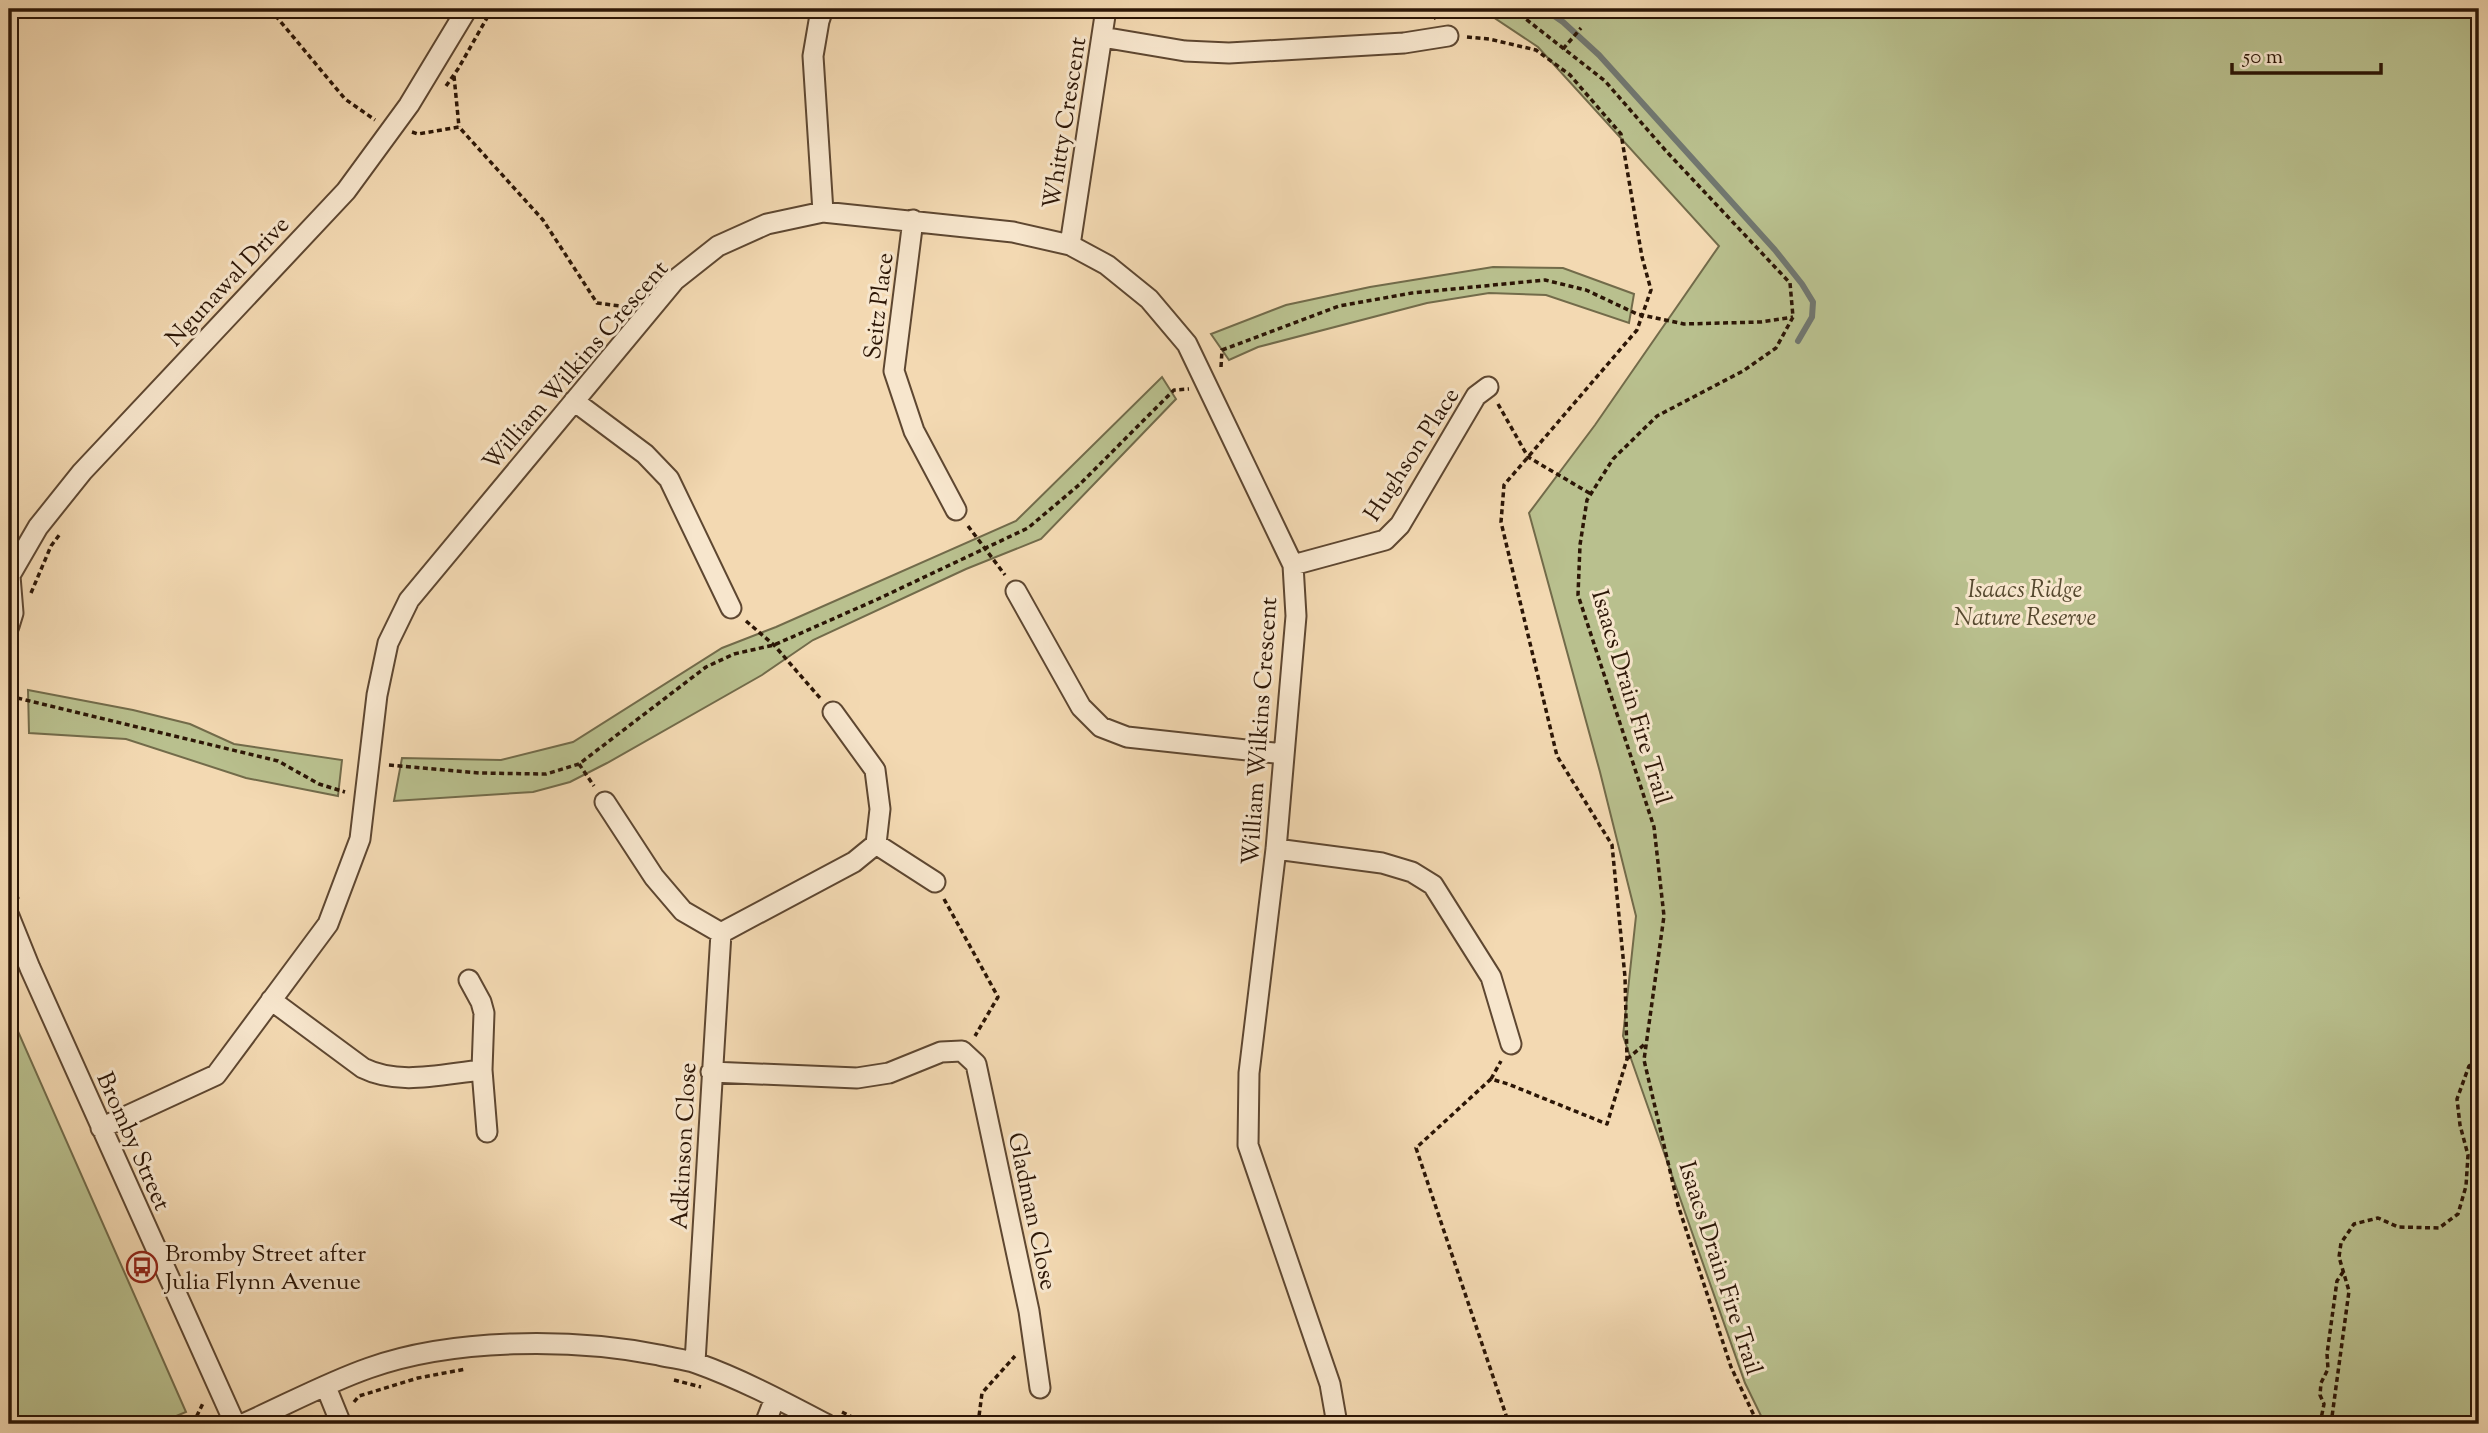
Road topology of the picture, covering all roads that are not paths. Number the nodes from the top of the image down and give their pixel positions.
1 (467, 9) edge
2 (824, 9) edge
3 (1106, 9) edge
4 (1448, 36) road end
5 (1102, 37) junction
6 (822, 212) junction
7 (913, 220) junction
8 (1070, 245) junction
9 (1488, 387) road end
10 (574, 401) junction
11 (956, 510) road end
12 (1293, 565) junction
13 (9, 577) edge
14 (1016, 591) road end
15 (731, 608) road end
16 (9, 626) edge
17 (833, 712) road end
18 (1284, 754) junction
19 (605, 802) road end
20 (876, 844) junction
21 (1276, 849) junction
22 (935, 882) road end
23 (9, 916) edge
24 (721, 933) junction
25 (469, 980) dead end
26 (271, 1000) junction
27 (1511, 1044) dead end
28 (482, 1070) junction
29 (711, 1072) junction
30 (102, 1128) junction
31 (487, 1132) dead end
32 (695, 1362) junction
33 (326, 1387) junction
34 (1040, 1388) dead end
35 (775, 1398) junction
36 (345, 1416) edge
37 (829, 1416) edge
38 (235, 1424) edge
39 (243, 1424) edge
40 (765, 1424) edge
41 (1337, 1424) edge

1 - 13 street, Ngunawal Drive
2 - 6 street
3 - 5 street, Whitty Crescent
4 - 5 street
5 - 8 street, Whitty Crescent
6 - 7 street, William Wilkins Crescent
6 - 10 street, William Wilkins Crescent
7 - 8 street, William Wilkins Crescent
7 - 11 street, Seitz Place
8 - 12 street, William Wilkins Crescent
9 - 12 street, Hughson Place
10 - 15 street
10 - 26 street, William Wilkins Crescent
12 - 18 street, William Wilkins Crescent
13 - 16 street, Ngunawal Drive
14 - 18 street
17 - 20 street
18 - 21 street, William Wilkins Crescent
19 - 24 street
20 - 22 street
20 - 24 street
21 - 27 street
21 - 41 street, William Wilkins Crescent
23 - 30 street, Bromby Street
24 - 29 street, Adkinson Close
25 - 28 street
26 - 28 street
26 - 30 street, William Wilkins Crescent
28 - 31 street
29 - 32 street, Adkinson Close
29 - 34 street, Gladman Close
30 - 38 street, Bromby Street
32 - 33 street
32 - 35 street
33 - 36 street
33 - 39 street
35 - 37 street
35 - 40 street

